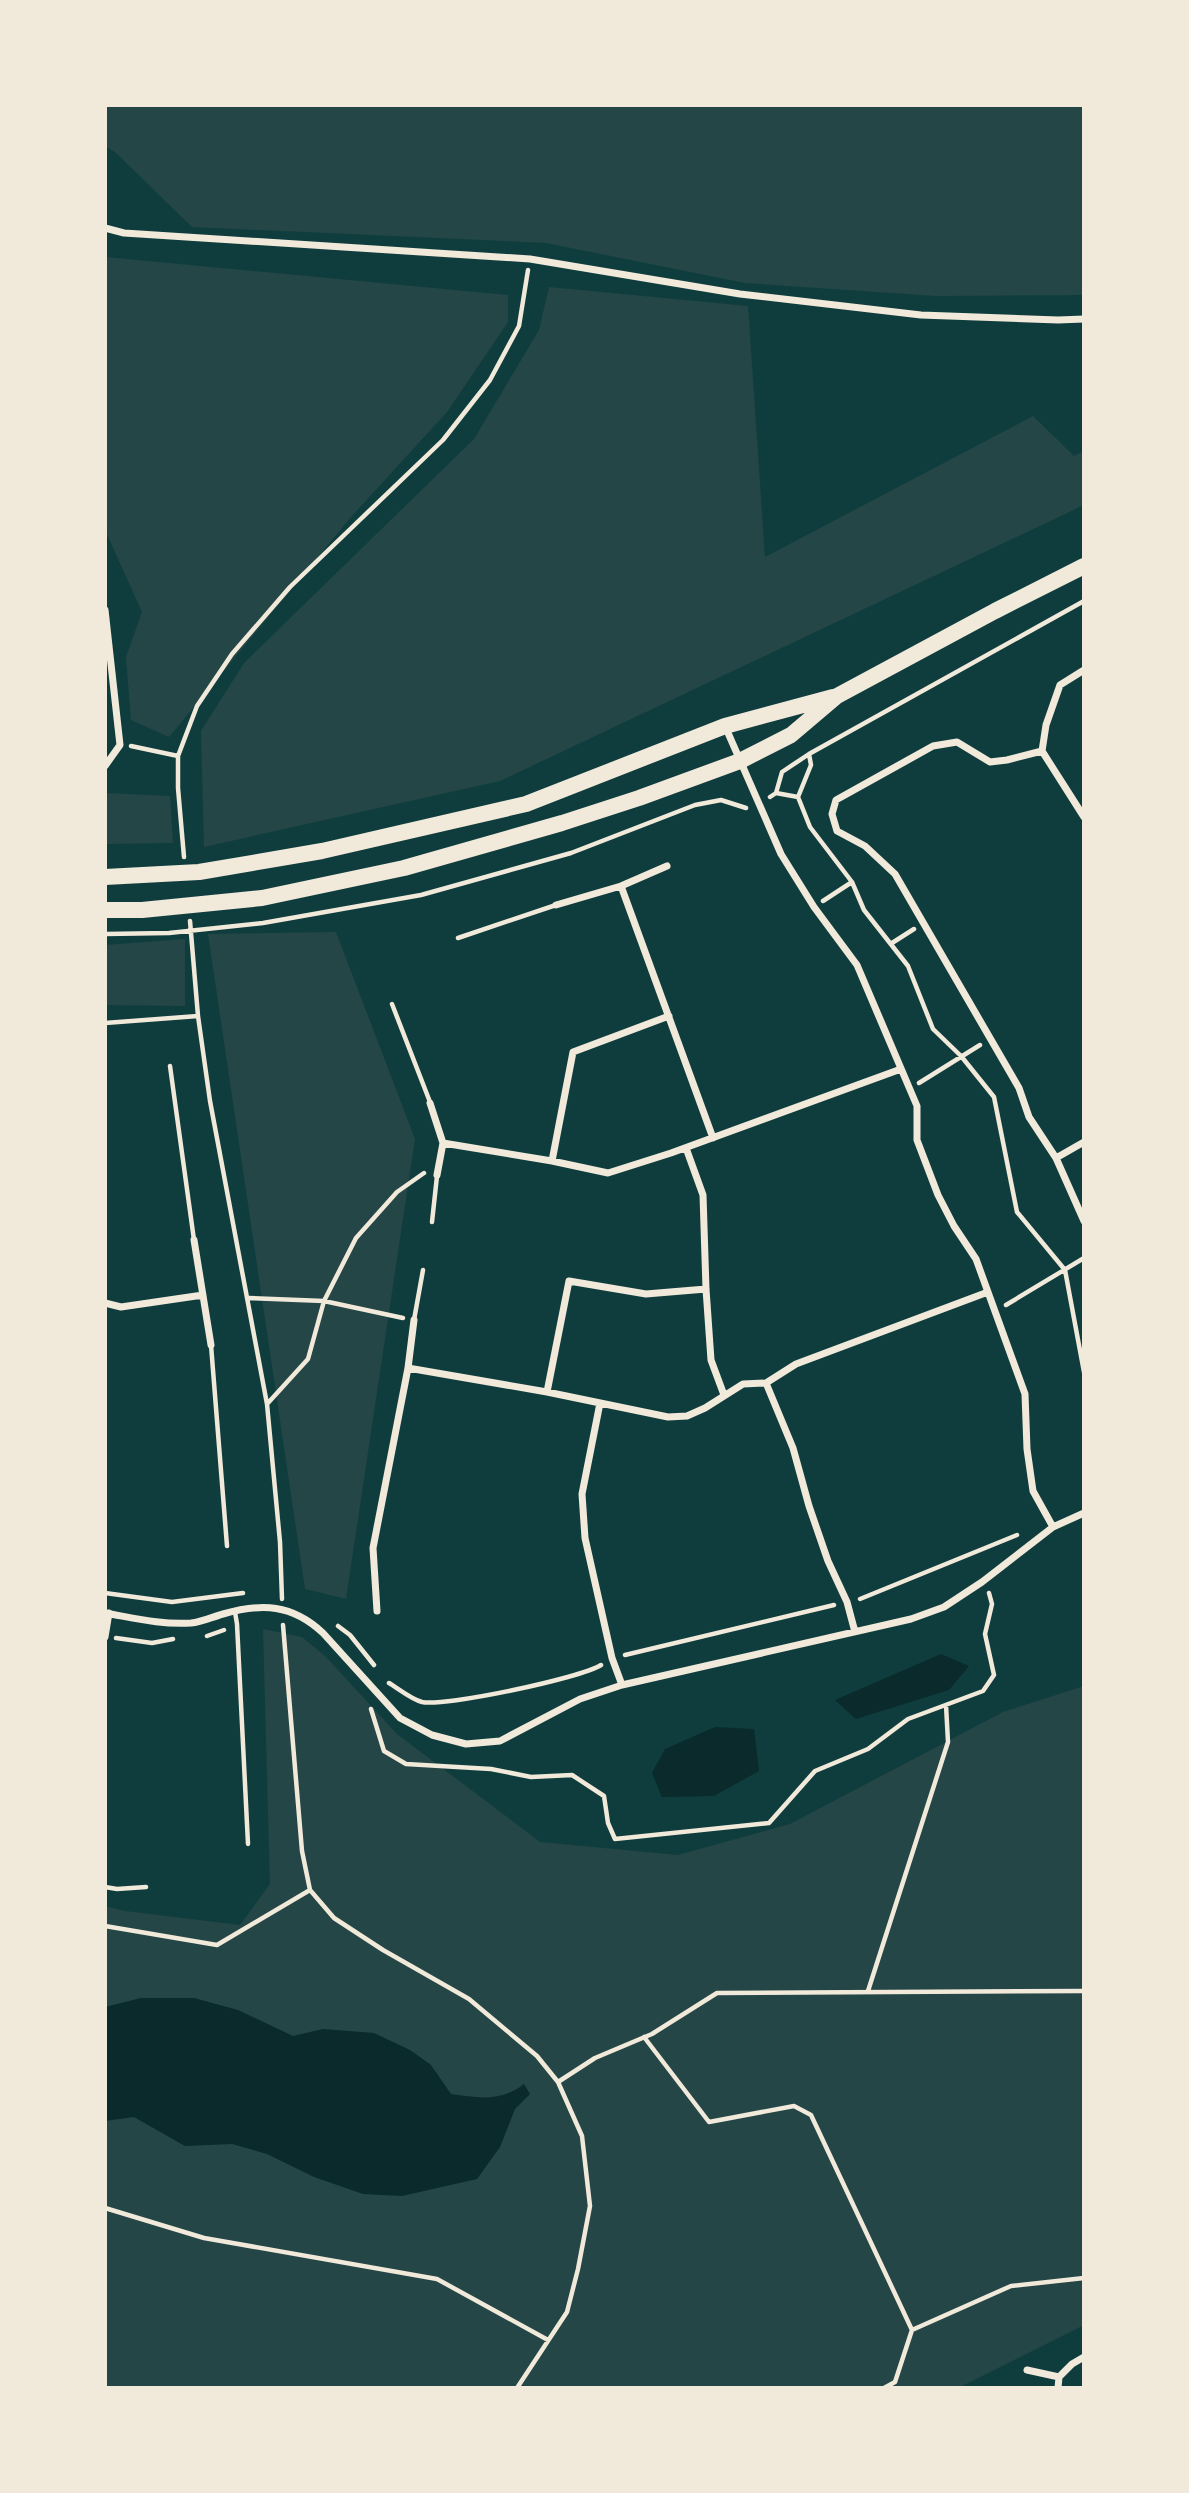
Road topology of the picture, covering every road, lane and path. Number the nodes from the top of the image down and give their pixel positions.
1 (105, 228) edge
2 (530, 259) junction
3 (1084, 319) edge
4 (1084, 566) edge
5 (1084, 601) edge
6 (105, 610) edge
7 (1084, 670) edge
8 (837, 696) junction
9 (725, 726) junction
10 (120, 745) junction
11 (1042, 751) junction
12 (178, 756) junction
13 (740, 761) junction
14 (105, 765) edge
15 (178, 788) dead end
16 (776, 793) dead end
17 (798, 797) junction
18 (1084, 817) edge
19 (667, 866) dead end
20 (105, 877) edge
21 (852, 882) junction
22 (621, 886) junction
23 (556, 905) joint
24 (814, 907) junction
25 (105, 910) edge
26 (924, 923) junction
27 (458, 938) dead end
28 (892, 943) junction
29 (196, 985) dead end
30 (393, 1004) dead end
31 (198, 1016) junction
32 (668, 1016) junction
33 (105, 1023) edge
34 (990, 1038) junction
35 (961, 1056) junction
36 (170, 1066) dead end
37 (901, 1069) junction
38 (909, 1088) junction
39 (430, 1103) joint
40 (713, 1138) junction
41 (1084, 1142) edge
42 (443, 1143) junction
43 (687, 1148) junction
44 (1056, 1158) junction
45 (552, 1161) junction
46 (439, 1163) junction
47 (438, 1175) joint
48 (1084, 1221) edge
49 (432, 1222) dead end
50 (194, 1240) joint
51 (1084, 1258) edge
52 (423, 1270) dead end
53 (1065, 1270) junction
54 (706, 1289) junction
55 (988, 1292) junction
56 (203, 1295) junction
57 (249, 1298) junction
58 (324, 1301) junction
59 (105, 1303) edge
60 (995, 1309) junction
61 (414, 1320) junction
62 (211, 1345) joint
63 (408, 1368) junction
64 (1084, 1372) edge
65 (766, 1383) junction
66 (547, 1392) junction
67 (724, 1395) junction
68 (600, 1403) junction
69 (267, 1404) junction
70 (1084, 1513) edge
71 (1048, 1518) junction
72 (1053, 1527) junction
73 (227, 1546) dead end
74 (982, 1582) junction
75 (105, 1593) edge
76 (248, 1593) dead end
77 (271, 1595) dead end
78 (282, 1597) junction
79 (292, 1600) dead end
80 (847, 1602) junction
81 (283, 1609) junction
82 (234, 1611) junction
83 (377, 1611) dead end
84 (107, 1613) edge
85 (331, 1620) dead end
86 (283, 1625) junction
87 (294, 1631) dead end
88 (855, 1632) junction
89 (105, 1637) edge
90 (612, 1658) junction
91 (622, 1685) junction
92 (364, 1700) dead end
93 (946, 1705) junction
94 (248, 1844) dead end
95 (105, 1887) edge
96 (146, 1887) dead end
97 (310, 1890) junction
98 (105, 1926) edge
99 (868, 1991) junction
100 (1084, 1991) edge
101 (644, 2037) junction
102 (558, 2082) junction
103 (105, 2208) edge
104 (1084, 2278) edge
105 (912, 2330) junction
106 (548, 2340) junction
107 (1084, 2357) edge
108 (1027, 2370) dead end
109 (1059, 2377) junction
110 (517, 2388) edge
111 (884, 2388) edge
112 (1058, 2388) edge

1 - 2 street
2 - 3 street
2 - 12 path
4 - 8 main road
5 - 17 path
6 - 10 street
7 - 11 street
8 - 9 main road
8 - 13 main road
9 - 13 street
9 - 20 main road
10 - 12 path
10 - 14 street
11 - 18 street
11 - 26 street
12 - 15 path
13 - 24 street
13 - 25 main road
16 - 17 path
17 - 21 path
19 - 22 street
21 - 24 path
21 - 28 path
22 - 23 street
22 - 32 street
23 - 27 lane
24 - 37 street
26 - 28 path
26 - 34 street
28 - 35 path
29 - 31 path
30 - 39 lane
31 - 33 path
31 - 57 path
32 - 40 street
32 - 45 street
34 - 35 path
34 - 44 street
35 - 38 path
35 - 53 path
36 - 50 lane
37 - 38 street
37 - 40 street
38 - 55 street
39 - 42 street
40 - 43 street
41 - 44 street
42 - 45 street
42 - 46 street
43 - 45 street
43 - 54 street
44 - 48 street
46 - 47 street
46 - 58 path
47 - 49 lane
50 - 56 street
51 - 53 path
52 - 61 lane
53 - 60 path
53 - 64 path
54 - 66 street
54 - 67 street
55 - 60 street
55 - 65 street
56 - 59 street
56 - 62 street
57 - 58 path
57 - 69 path
58 - 61 path
58 - 69 path
60 - 71 street
61 - 63 street
62 - 73 lane
63 - 66 street
63 - 83 street
65 - 67 street
65 - 80 street
66 - 68 street
67 - 68 street
68 - 90 street
69 - 78 path
70 - 72 street
71 - 72 street
71 - 80 path
72 - 74 street
74 - 88 street
74 - 93 path
75 - 76 path
77 - 78 path
78 - 79 path
78 - 81 path
80 - 88 street
80 - 90 path
81 - 82 street
81 - 86 path
81 - 91 street
82 - 84 street
82 - 94 lane
84 - 89 street
85 - 90 path
86 - 87 path
86 - 97 path
88 - 91 street
90 - 91 street
92 - 93 path
93 - 99 path
95 - 96 lane
97 - 98 path
97 - 102 path
99 - 100 path
99 - 101 path
101 - 102 path
101 - 105 path
102 - 106 path
103 - 106 path
104 - 105 path
105 - 111 path
106 - 110 path
107 - 109 street
108 - 109 street
109 - 112 street

